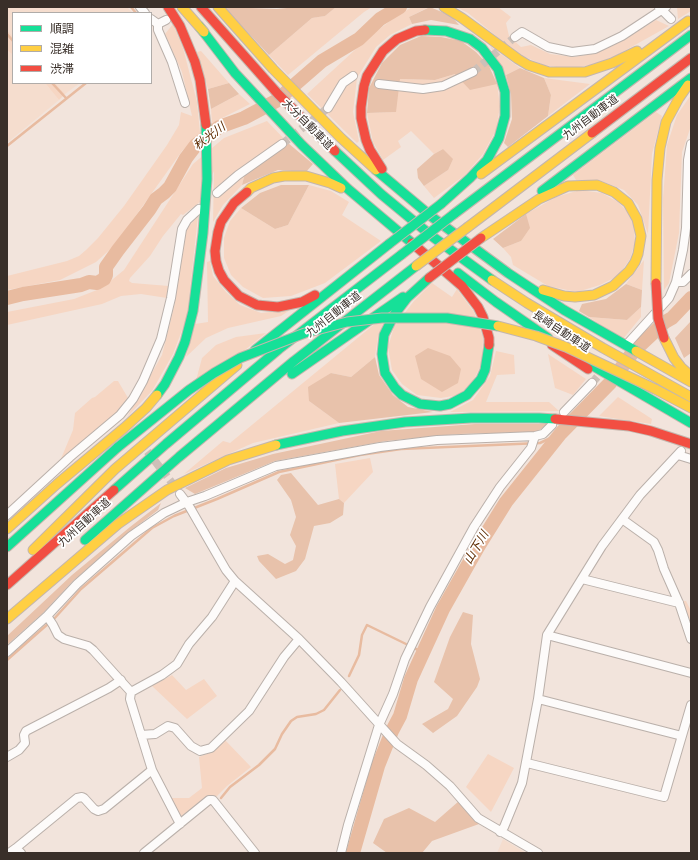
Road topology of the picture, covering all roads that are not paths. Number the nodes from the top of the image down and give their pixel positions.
1 (168, 7) edge
2 (182, 7) edge
3 (201, 7) edge
4 (218, 7) edge
5 (444, 7) edge
6 (662, 8) edge
7 (671, 19) dead end
8 (690, 20) edge
9 (158, 21) edge
10 (691, 35) edge
11 (515, 37) tunnel mouth
12 (691, 58) edge
13 (473, 72) tunnel mouth
14 (352, 76) dead end
15 (691, 78) edge
16 (691, 82) edge
17 (379, 84) dead end
18 (185, 103) dead end
19 (328, 108) tunnel mouth
20 (283, 122) junction
21 (282, 144) tunnel mouth
22 (691, 144) edge
23 (217, 193) dead end
24 (408, 198) junction
25 (362, 201) junction
26 (441, 204) junction
27 (199, 210) dead end
28 (394, 223) junction
29 (455, 232) junction
30 (482, 238) junction
31 (438, 240) joint
32 (389, 244) junction
33 (508, 273) junction
34 (691, 274) edge
35 (429, 278) junction
36 (676, 282) junction
37 (629, 345) junction
38 (691, 376) edge
39 (691, 382) edge
40 (592, 383) tunnel mouth
41 (632, 394) junction
42 (691, 397) edge
43 (691, 408) edge
44 (654, 412) dead end
45 (564, 416) junction
46 (691, 423) edge
47 (552, 425) dead end
48 (535, 436) junction
49 (691, 444) edge
50 (179, 457) junction
51 (691, 459) edge
52 (180, 494) tunnel mouth
53 (190, 507) junction
54 (7, 515) edge
55 (622, 519) junction
56 (7, 529) edge
57 (80, 543) dead end
58 (7, 547) edge
59 (64, 559) dead end
60 (7, 578) edge
61 (582, 578) junction
62 (235, 581) junction
63 (7, 585) edge
64 (679, 603) junction
65 (7, 610) edge
66 (47, 616) junction
67 (7, 619) edge
68 (547, 635) junction
69 (299, 639) junction
70 (691, 639) edge
71 (7, 652) edge
72 (691, 673) edge
73 (121, 680) junction
74 (131, 692) junction
75 (538, 699) junction
76 (691, 705) edge
77 (382, 728) junction
78 (141, 735) junction
79 (682, 736) junction
80 (7, 757) edge
81 (527, 763) junction
82 (152, 770) junction
83 (180, 824) junction
84 (500, 832) junction
85 (19, 850) edge
86 (9, 853) edge
87 (144, 853) edge
88 (255, 853) edge
89 (341, 853) edge
90 (538, 853) edge

1 - 56 highway
2 - 20 highway, 大分自動車道
3 - 31 highway, 大分自動車道
4 - 24 highway
5 - 8 highway
6 - 7 street
6 - 11 street
8 - 26 highway
9 - 18 street
10 - 63 highway, 九州自動車道, bridge
12 - 50 highway, 九州自動車道, bridge
13 - 17 street
14 - 19 street
15 - 30 highway
16 - 38 highway, bridge
20 - 25 highway
20 - 28 highway, 大分自動車道
21 - 23 street
22 - 36 street
24 - 29 highway
24 - 33 highway
25 - 28 highway
25 - 32 highway
25 - 35 highway
26 - 29 highway
26 - 32 highway, bridge
27 - 54 street
28 - 41 highway, 大分自動車道
29 - 30 highway
29 - 33 highway
30 - 35 highway, bridge
31 - 42 highway, 長崎自動車道
32 - 60 highway
33 - 37 highway
34 - 36 street
35 - 50 highway
36 - 37 street
37 - 39 highway
40 - 45 street
41 - 44 highway
41 - 46 highway
43 - 58 highway, bridge
45 - 49 highway
45 - 67 highway
47 - 48 street
48 - 53 street
48 - 77 street
50 - 57 highway, 九州自動車道
51 - 55 street
52 - 53 street
53 - 62 street
53 - 66 street
55 - 61 street
55 - 64 street
59 - 65 highway, 九州自動車道
61 - 64 street
61 - 68 street
62 - 69 street
62 - 74 street
64 - 70 street
66 - 71 street
66 - 73 street
68 - 72 street
68 - 75 street
69 - 77 street
69 - 78 street
73 - 74 street
73 - 80 street
74 - 78 street
75 - 79 street
75 - 81 street
76 - 79 street
77 - 84 street
77 - 89 street
78 - 82 street
79 - 81 street
81 - 84 street
82 - 83 street
82 - 85 street
83 - 87 street
83 - 88 street
84 - 90 street
85 - 86 street

